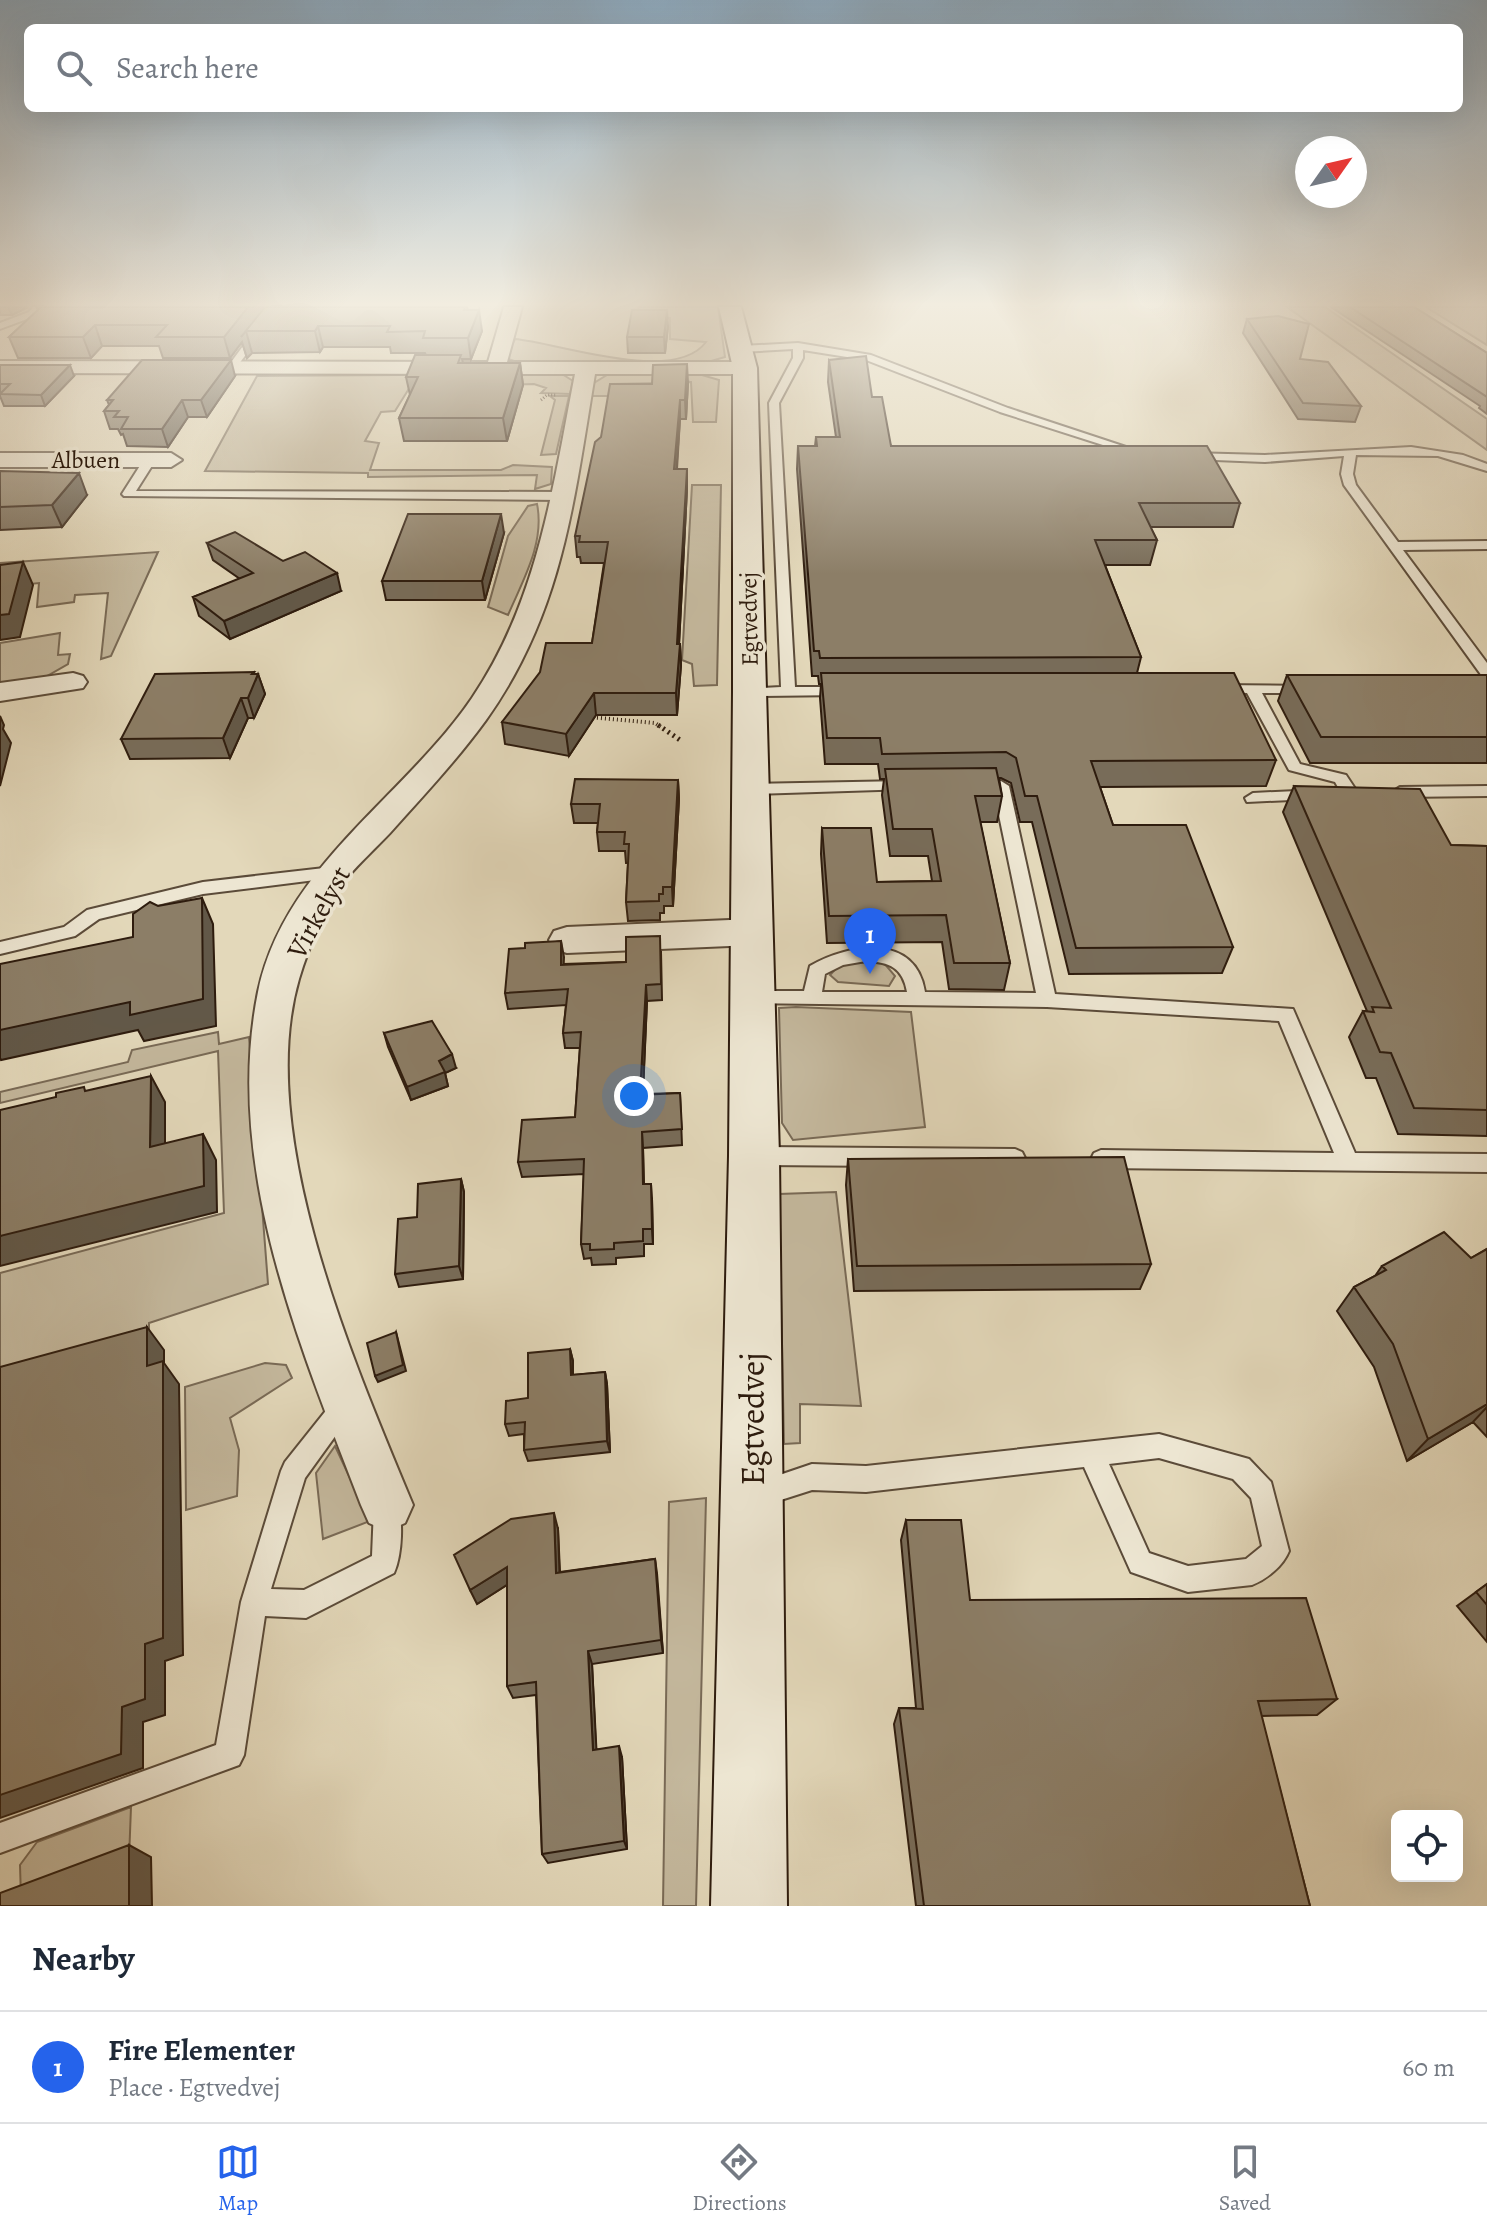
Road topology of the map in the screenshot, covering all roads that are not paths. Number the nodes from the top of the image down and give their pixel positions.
1 (581, 396) edge
2 (748, 396) edge
3 (778, 396) edge
4 (969, 396) joint
5 (957, 404) dead end
6 (1138, 451) edge
7 (1350, 452) junction
8 (1180, 455) edge
9 (0, 460) edge
10 (160, 460) joint
11 (1487, 468) edge
12 (562, 496) junction
13 (763, 504) junction
14 (1487, 545) edge
15 (1394, 546) junction
16 (1487, 673) edge
17 (73, 682) dead end
18 (1206, 689) edge
19 (1252, 689) junction
20 (1314, 689) edge
21 (852, 691) edge
22 (0, 692) edge
23 (770, 692) junction
24 (923, 786) edge
25 (954, 786) edge
26 (751, 789) junction
27 (1487, 791) edge
28 (1365, 792) junction
29 (1253, 798) dead end
30 (333, 873) junction
31 (753, 932) junction
32 (567, 940) dead end
33 (0, 948) edge
34 (753, 998) junction
35 (812, 999) junction
36 (917, 999) junction
37 (1047, 1000) junction
38 (754, 1156) junction
39 (1035, 1159) edge
40 (1082, 1159) edge
41 (1348, 1161) junction
42 (1487, 1163) edge
43 (347, 1403) junction
44 (1091, 1453) junction
45 (752, 1497) junction
46 (387, 1505) joint
47 (254, 1602) junction
48 (0, 1838) edge
49 (749, 1906) edge

1 - 12 street, Virkelyst
2 - 13 street, Egtvedvej
3 - 13 lane
4 - 5 lane
4 - 6 lane
7 - 8 lane
7 - 11 lane
7 - 15 lane
9 - 10 street, Albuen
10 - 12 lane
12 - 30 street, Virkelyst
13 - 23 street, Egtvedvej
14 - 15 lane
15 - 16 lane
17 - 22 street
18 - 19 lane
19 - 20 lane
19 - 28 lane
21 - 23 lane
23 - 26 street, Egtvedvej
24 - 26 lane
25 - 37 lane
26 - 31 street, Egtvedvej
27 - 28 lane
28 - 29 lane
30 - 33 lane
30 - 43 street, Virkelyst
31 - 32 street
31 - 34 street, Egtvedvej
34 - 35 lane
34 - 38 street, Egtvedvej
35 - 36 lane
35 - 36 lane
36 - 37 lane
37 - 41 lane
38 - 39 lane
38 - 45 street, Egtvedvej
40 - 41 lane
41 - 42 lane
43 - 46 street, Virkelyst
43 - 47 lane
44 - 44 lane
44 - 45 lane
45 - 49 street, Egtvedvej
46 - 47 lane
47 - 48 lane

